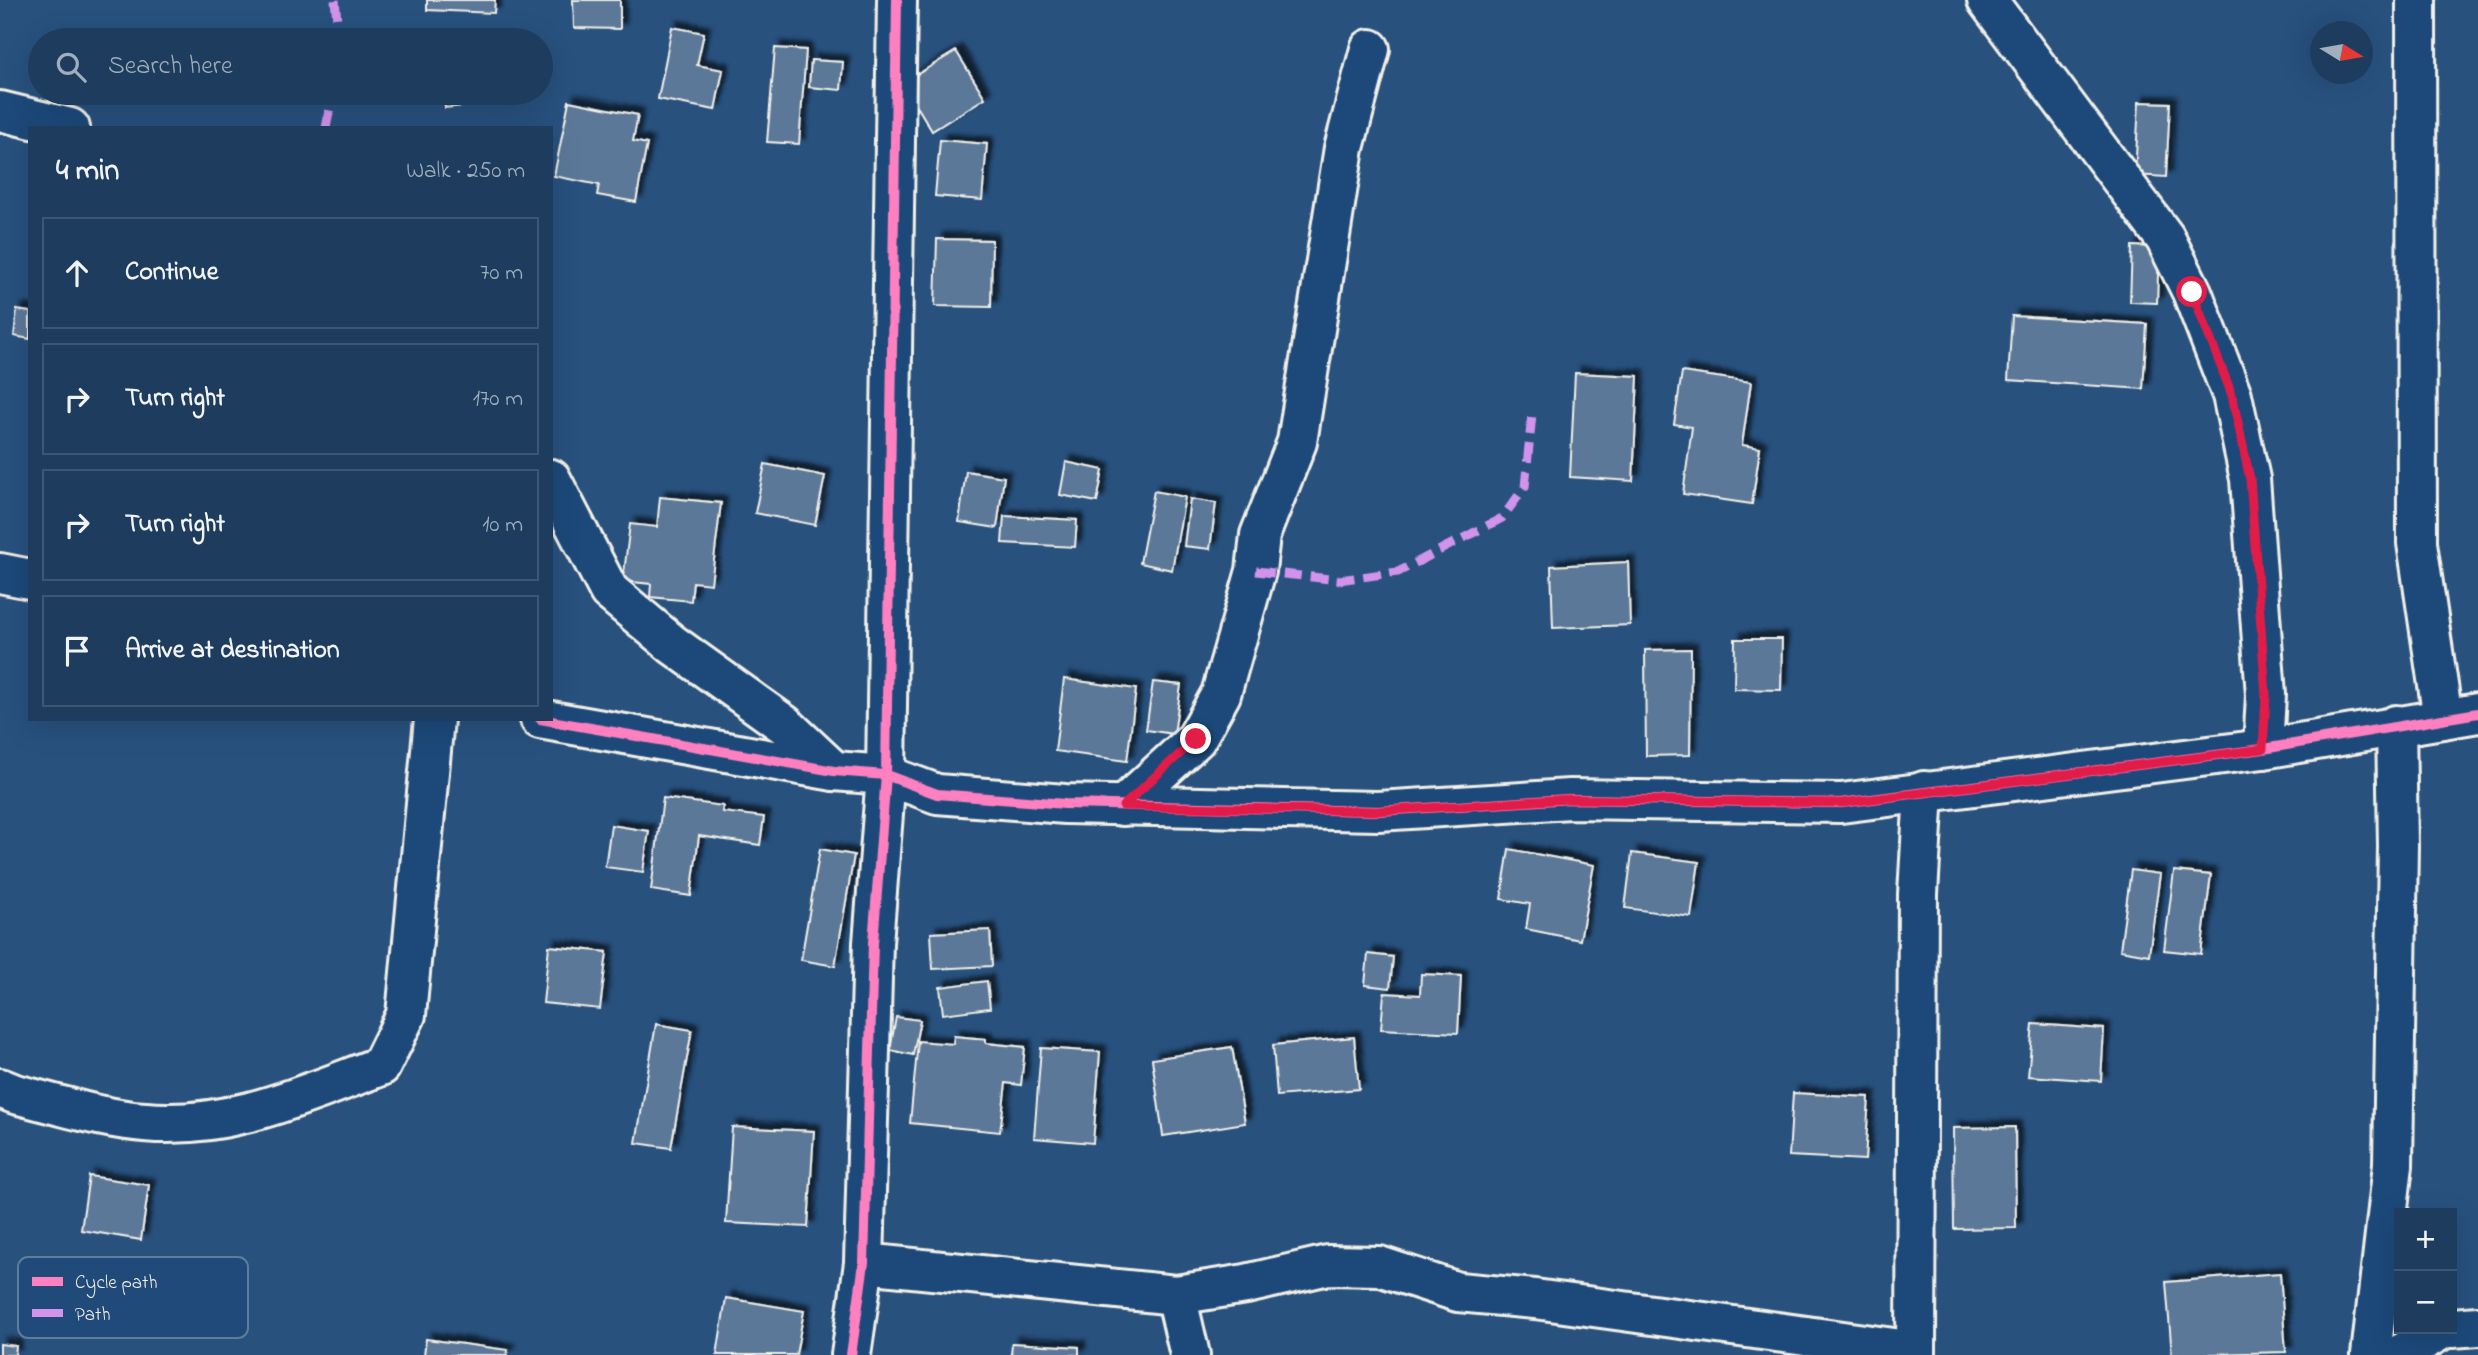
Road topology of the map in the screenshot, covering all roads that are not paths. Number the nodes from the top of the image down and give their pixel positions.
1 (897, 0) edge
2 (1987, 0) edge
3 (2416, 0) edge
4 (1370, 49) dead end
5 (0, 111) edge
6 (62, 126) edge
7 (553, 483) edge
8 (0, 573) edge
9 (28, 579) edge
10 (2461, 716) edge
11 (434, 721) edge
12 (551, 721) edge
13 (2396, 725) junction
14 (2263, 749) junction
15 (834, 771) junction
16 (886, 775) junction
17 (1924, 792) junction
18 (1123, 806) junction
19 (0, 1088) edge
20 (863, 1263) junction
21 (1176, 1295) junction
22 (2478, 1326) edge
23 (2457, 1328) edge
24 (2435, 1334) edge
25 (1916, 1353) edge
26 (851, 1355) edge
27 (1190, 1355) edge
28 (2371, 1355) edge
29 (2399, 1355) edge

1 - 16 street
2 - 14 street
3 - 10 street
4 - 18 street
5 - 6 street
7 - 15 street
8 - 9 street
10 - 13 street
11 - 19 street
12 - 15 street
13 - 14 street
13 - 28 street
14 - 17 street
15 - 16 street
16 - 18 street
16 - 20 street
17 - 18 street
17 - 25 street
20 - 21 street
20 - 26 street
21 - 25 street
21 - 27 street
22 - 23 street
24 - 29 street

